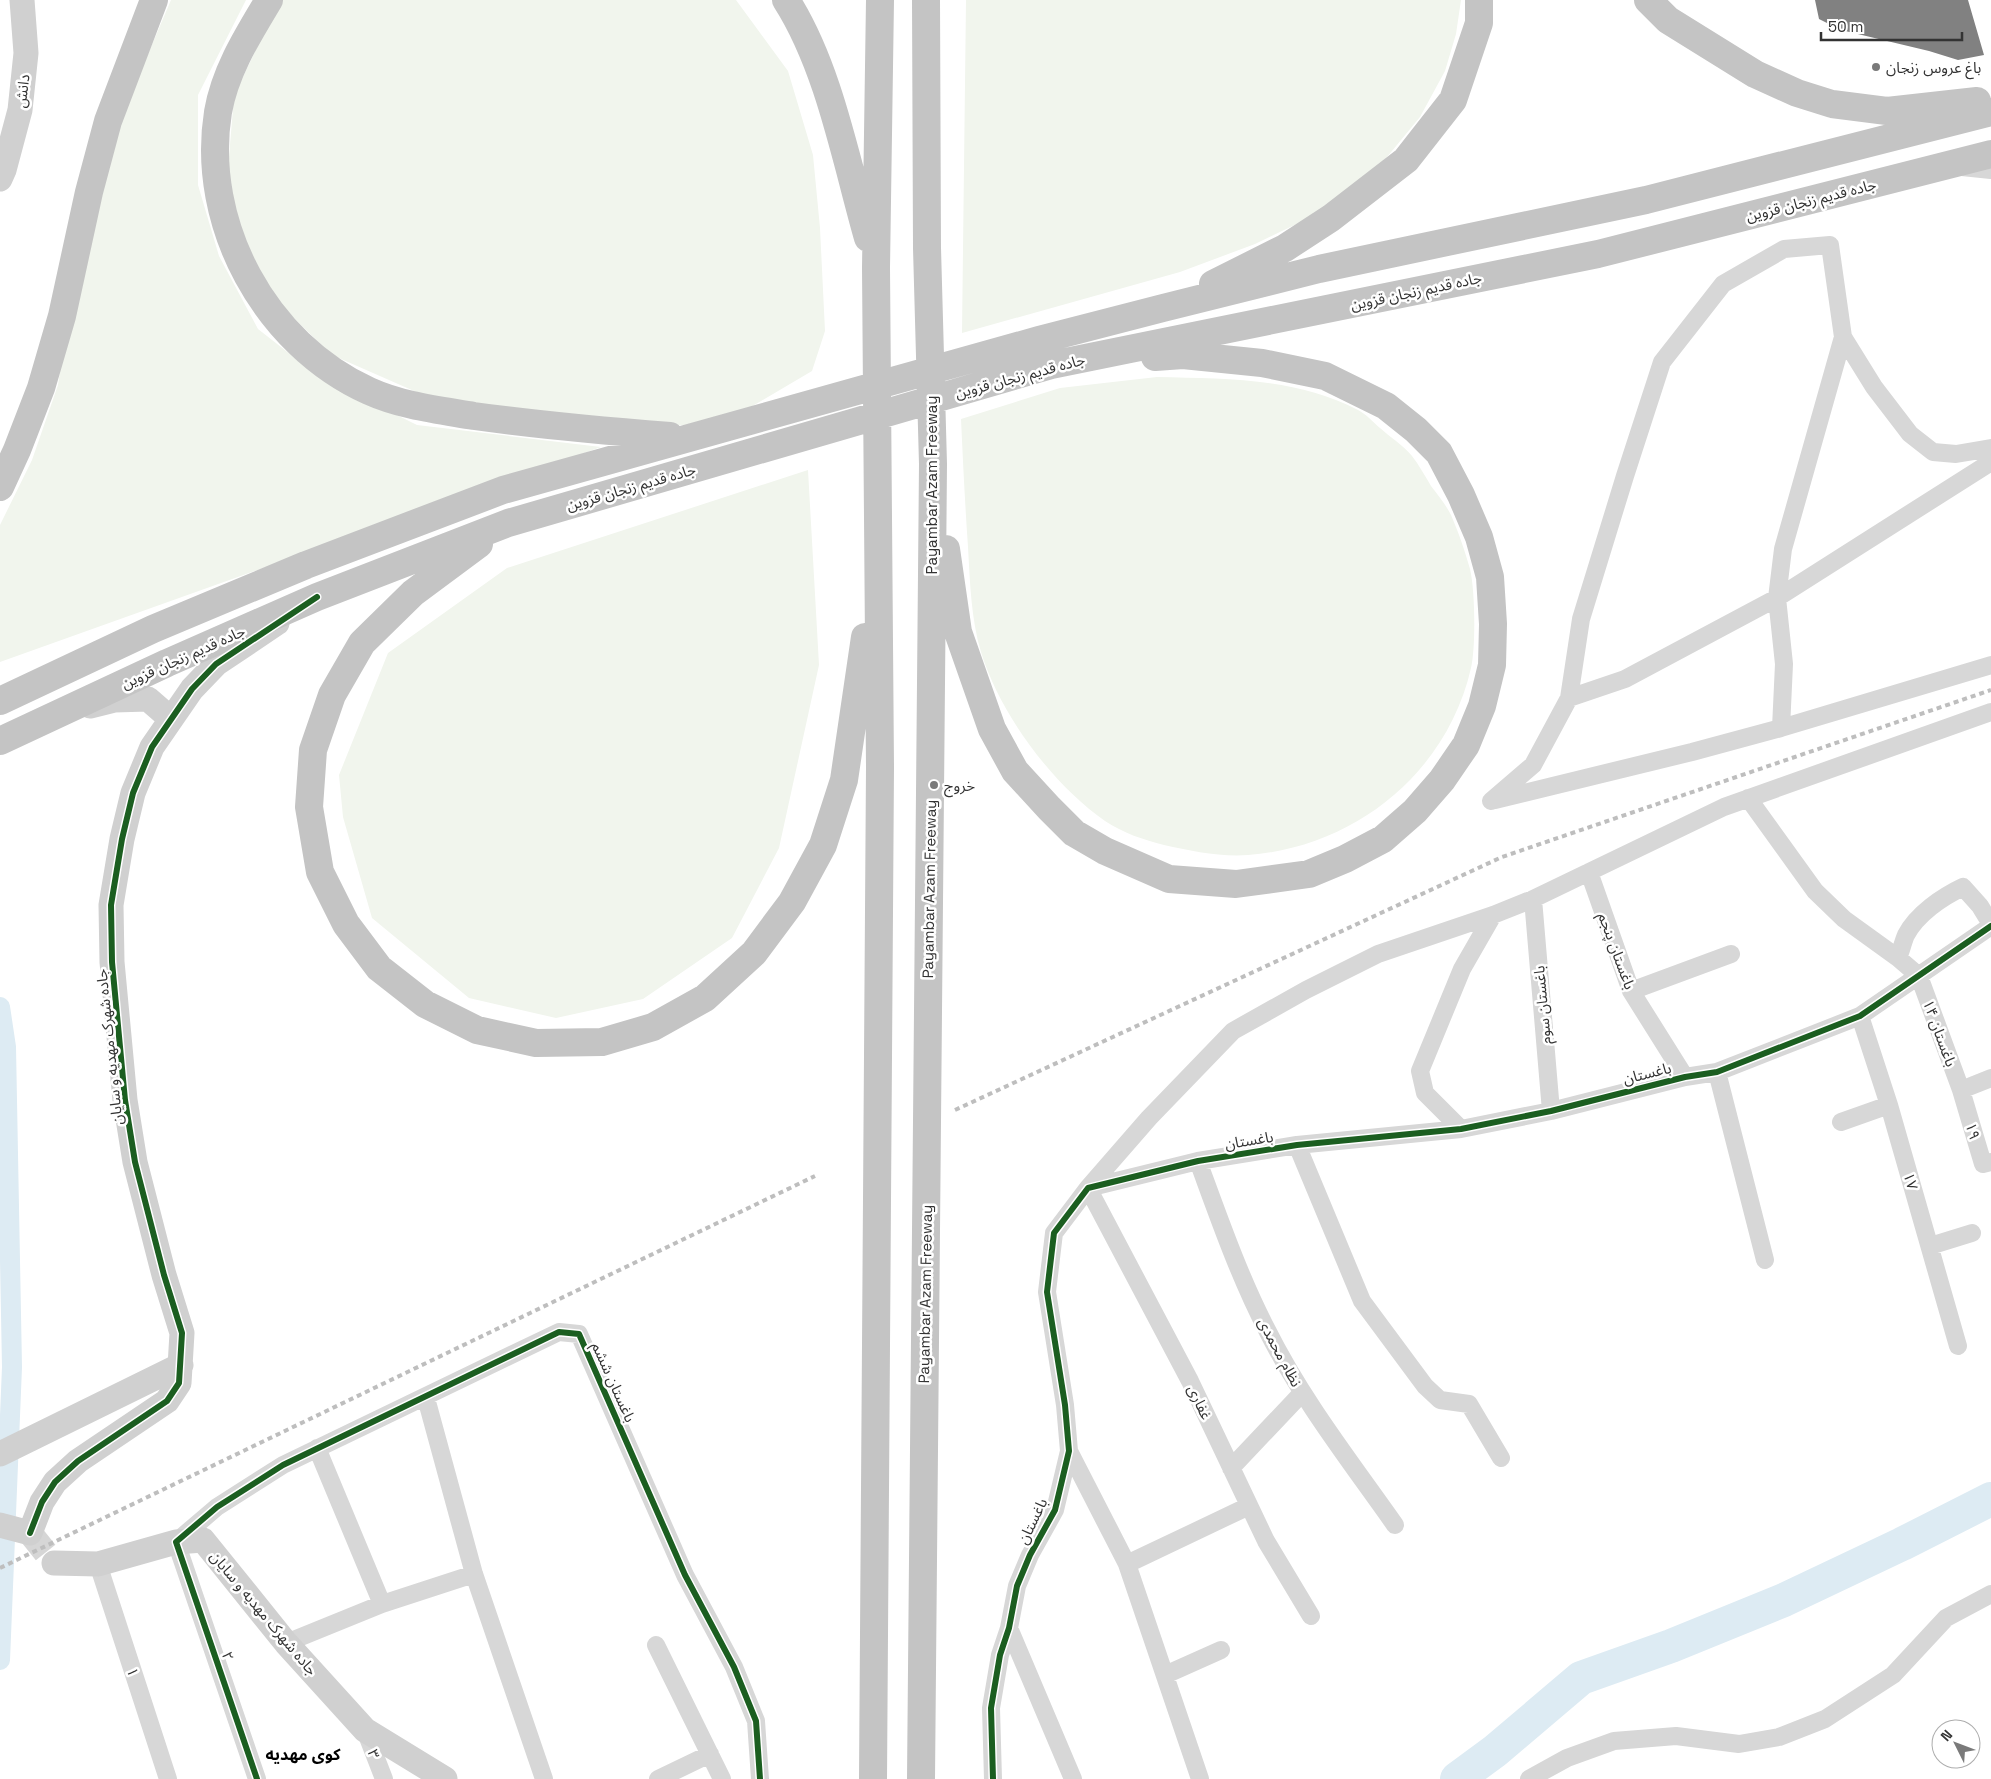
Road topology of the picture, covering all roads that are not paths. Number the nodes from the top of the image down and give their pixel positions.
1 (22, 0) edge
2 (154, 0) edge
3 (269, 0) edge
4 (786, 0) edge
5 (880, 0) edge
6 (926, 0) edge
7 (936, 0) edge
8 (1479, 0) edge
9 (1648, 0) edge
10 (926, 53) junction
11 (1991, 99) edge
12 (1991, 112) edge
13 (1991, 154) edge
14 (1952, 166) junction
15 (1991, 170) edge
16 (0, 179) edge
17 (876, 268) junction
18 (1163, 308) junction
19 (1843, 338) junction
20 (1051, 365) junction
21 (686, 438) junction
22 (1991, 448) edge
23 (1991, 462) edge
24 (933, 464) junction
25 (0, 487) edge
26 (508, 523) junction
27 (879, 530) junction
28 (317, 598) junction
29 (1777, 598) junction
30 (1991, 665) edge
31 (1569, 698) junction
32 (0, 701) edge
33 (1991, 712) edge
34 (56, 715) junction
35 (171, 719) junction
36 (1780, 728) junction
37 (0, 740) edge
38 (1748, 798) junction
39 (1588, 872) junction
40 (1533, 899) junction
41 (1493, 915) junction
42 (1991, 925) edge
43 (1731, 954) dead end
44 (1898, 958) junction
45 (1919, 976) junction
46 (1631, 991) junction
47 (1860, 1016) junction
48 (1717, 1072) junction
49 (1685, 1077) junction
50 (1991, 1078) edge
51 (1960, 1090) junction
52 (1889, 1105) junction
53 (1551, 1111) junction
54 (1841, 1122) dead end
55 (1461, 1129) junction
56 (1297, 1145) junction
57 (1198, 1161) junction
58 (1991, 1162) edge
59 (1088, 1188) junction
60 (1972, 1233) dead end
61 (1930, 1246) junction
62 (1765, 1260) dead end
63 (1958, 1346) dead end
64 (181, 1365) junction
65 (1302, 1393) junction
66 (426, 1398) junction
67 (317, 1448) junction
68 (1068, 1451) junction
69 (0, 1454) edge
70 (1502, 1458) dead end
71 (1231, 1468) junction
72 (1250, 1506) junction
73 (0, 1525) edge
74 (1395, 1525) dead end
75 (176, 1542) junction
76 (54, 1563) dead end
77 (98, 1564) junction
78 (1127, 1564) junction
79 (474, 1574) junction
80 (1991, 1594) edge
81 (382, 1604) junction
82 (1311, 1616) dead end
83 (1009, 1628) junction
84 (286, 1644) junction
85 (656, 1645) dead end
86 (1221, 1650) dead end
87 (1165, 1676) junction
88 (365, 1730) junction
89 (710, 1754) junction
90 (991, 1759) junction
91 (167, 1779) edge
92 (257, 1779) edge
93 (384, 1779) edge
94 (446, 1779) edge
95 (544, 1779) edge
96 (658, 1779) edge
97 (722, 1779) edge
98 (760, 1779) edge
99 (873, 1779) edge
100 (920, 1779) edge
101 (993, 1779) edge
102 (999, 1779) edge
103 (1072, 1779) edge
104 (1200, 1779) edge
105 (1529, 1779) edge

1 - 16 street, دانش
2 - 25 highway
3 - 21 highway
4 - 17 highway
5 - 17 highway
6 - 10 highway, Payambar Azam Freeway
7 - 10 highway
8 - 18 highway
9 - 11 highway
10 - 24 highway, Payambar Azam Freeway
12 - 18 highway, جاده قدیم زنجان قزوین
13 - 14 highway, جاده قدیم زنجان قزوین
14 - 15 street
14 - 20 highway, جاده قدیم زنجان قزوین
17 - 27 highway
18 - 21 highway, جاده قدیم زنجان قزوین
19 - 22 street
19 - 29 street
19 - 31 street
20 - 24 highway
20 - 26 highway, جاده قدیم زنجان قزوین
21 - 32 highway, جاده قدیم زنجان قزوین
23 - 29 street
24 - 100 highway, Payambar Azam Freeway
26 - 27 highway
26 - 28 highway, جاده قدیم زنجان قزوین
27 - 99 highway
28 - 34 highway, جاده قدیم زنجان قزوین
28 - 35 street, جاده شهرک مهدیه و سایان
29 - 31 street
29 - 36 street
30 - 36 street
31 - 36 street
33 - 38 street
34 - 35 street
34 - 37 highway, جاده قدیم زنجان قزوین
35 - 64 street, جاده شهرک مهدیه و سایان
38 - 39 street
38 - 44 street
39 - 40 street
39 - 46 street, باغستان پنجم
40 - 41 street
40 - 53 street, باغستان سوم
41 - 55 street
41 - 59 street
42 - 44 street
42 - 45 street, باغستان
43 - 46 street
44 - 45 street
45 - 47 street, باغستان
45 - 51 street, باغستان ۱۴
46 - 49 street, باغستان پنجم
47 - 48 street, باغستان
47 - 52 street, ۱۷
48 - 49 street, باغستان
48 - 62 street
49 - 53 street, باغستان
50 - 51 street
51 - 58 street, ۱۹
52 - 54 street
52 - 61 street, ۱۷
53 - 55 street, باغستان
55 - 56 street, باغستان
56 - 57 street, باغستان
56 - 70 street
57 - 59 street, باغستان
57 - 65 street, نظام محمدی
59 - 68 street, باغستان
59 - 71 street, غفاری
60 - 61 street
61 - 63 street, ۱۷
64 - 69 street
64 - 73 street, جاده شهرک مهدیه و سایان
65 - 71 street
65 - 74 street, نظام محمدی
66 - 67 street, باغستان ششم
66 - 79 street
66 - 98 street, باغستان ششم
67 - 75 street, باغستان ششم
67 - 81 street
68 - 78 street
68 - 83 street, باغستان
71 - 72 street, غفاری
72 - 78 street
72 - 82 street, غفاری
75 - 77 street, جاده شهرک مهدیه و سایان
75 - 84 street, جاده شهرک مهدیه و سایان
75 - 92 street, ۲
76 - 77 street, جاده شهرک مهدیه و سایان
77 - 91 street, ۱
78 - 87 street
79 - 81 street
79 - 95 street
80 - 105 street
81 - 84 street
83 - 90 street, باغستان
83 - 103 street
84 - 88 street, جاده شهرک مهدیه و سایان
85 - 89 street
86 - 87 street
87 - 104 street
88 - 93 street, ۳
88 - 94 street, جاده شهرک مهدیه و سایان
89 - 96 street
89 - 97 street
90 - 101 street, باغستان
90 - 102 street

